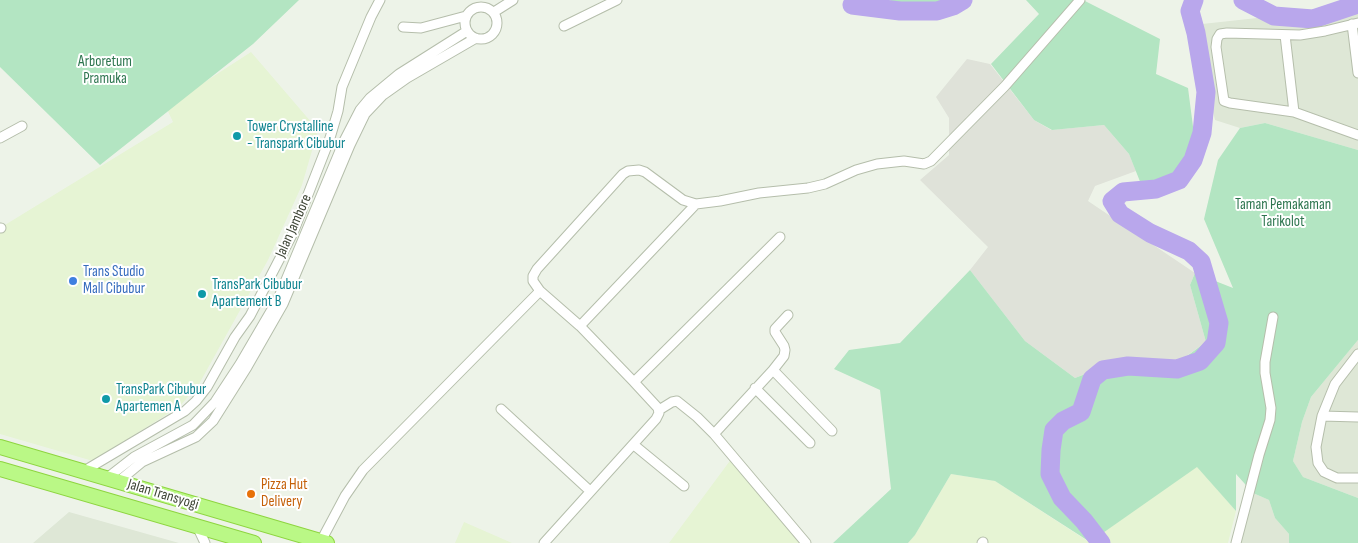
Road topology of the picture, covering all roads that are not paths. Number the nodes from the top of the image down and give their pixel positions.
1 (380, 0) edge
2 (513, 0) edge
3 (617, 0) edge
4 (1080, 0) edge
5 (498, 7) edge
6 (466, 16) junction
7 (1355, 23) edge
8 (564, 26) dead end
9 (403, 27) dead end
10 (467, 31) junction
11 (1285, 35) junction
12 (476, 38) junction
13 (1358, 73) edge
14 (1294, 112) junction
15 (22, 126) dead end
16 (1358, 135) edge
17 (0, 138) edge
18 (696, 204) junction
19 (780, 237) dead end
20 (540, 291) junction
21 (788, 315) dead end
22 (1273, 317) dead end
23 (580, 326) junction
24 (1358, 354) edge
25 (773, 370) junction
26 (634, 382) junction
27 (755, 388) junction
28 (501, 409) dead end
29 (659, 410) junction
30 (205, 414) junction
31 (1322, 416) junction
32 (1358, 417) edge
33 (213, 421) junction
34 (193, 425) junction
35 (832, 431) dead end
36 (714, 434) junction
37 (196, 437) junction
38 (810, 443) dead end
39 (634, 445) junction
40 (0, 447) edge
41 (0, 469) edge
42 (84, 472) junction
43 (1358, 478) edge
44 (113, 480) junction
45 (684, 486) dead end
46 (590, 491) junction
47 (197, 526) junction
48 (324, 542) edge
49 (205, 543) edge
50 (254, 543) edge
51 (544, 543) edge
52 (806, 543) edge
53 (1236, 543) edge

1 - 42 street, Jalan Jambore
2 - 5 street
3 - 8 street
4 - 18 street
5 - 6 street
5 - 12 street
6 - 9 street
6 - 10 street
7 - 11 street
7 - 13 street
10 - 12 street
10 - 30 street
11 - 14 street
11 - 14 street
12 - 33 street
14 - 16 street
15 - 17 street
18 - 20 street
18 - 23 street
19 - 26 street
20 - 23 street
20 - 48 street
21 - 25 street
22 - 53 street
23 - 26 street
24 - 31 street
25 - 27 street
25 - 35 street
26 - 29 street
27 - 36 street
27 - 38 street
28 - 46 street
29 - 36 street
29 - 39 street
30 - 33 street
30 - 34 street
31 - 32 street
31 - 43 street
33 - 37 street
34 - 37 street
34 - 44 street
36 - 52 street
37 - 44 street
39 - 45 street
39 - 46 street
40 - 42 highway, Jalan Transyogi
41 - 47 highway, Jalan Transyogi
42 - 44 highway, Jalan Transyogi
44 - 48 highway, Jalan Transyogi
46 - 51 street
47 - 49 street
47 - 50 highway, Jalan Transyogi

